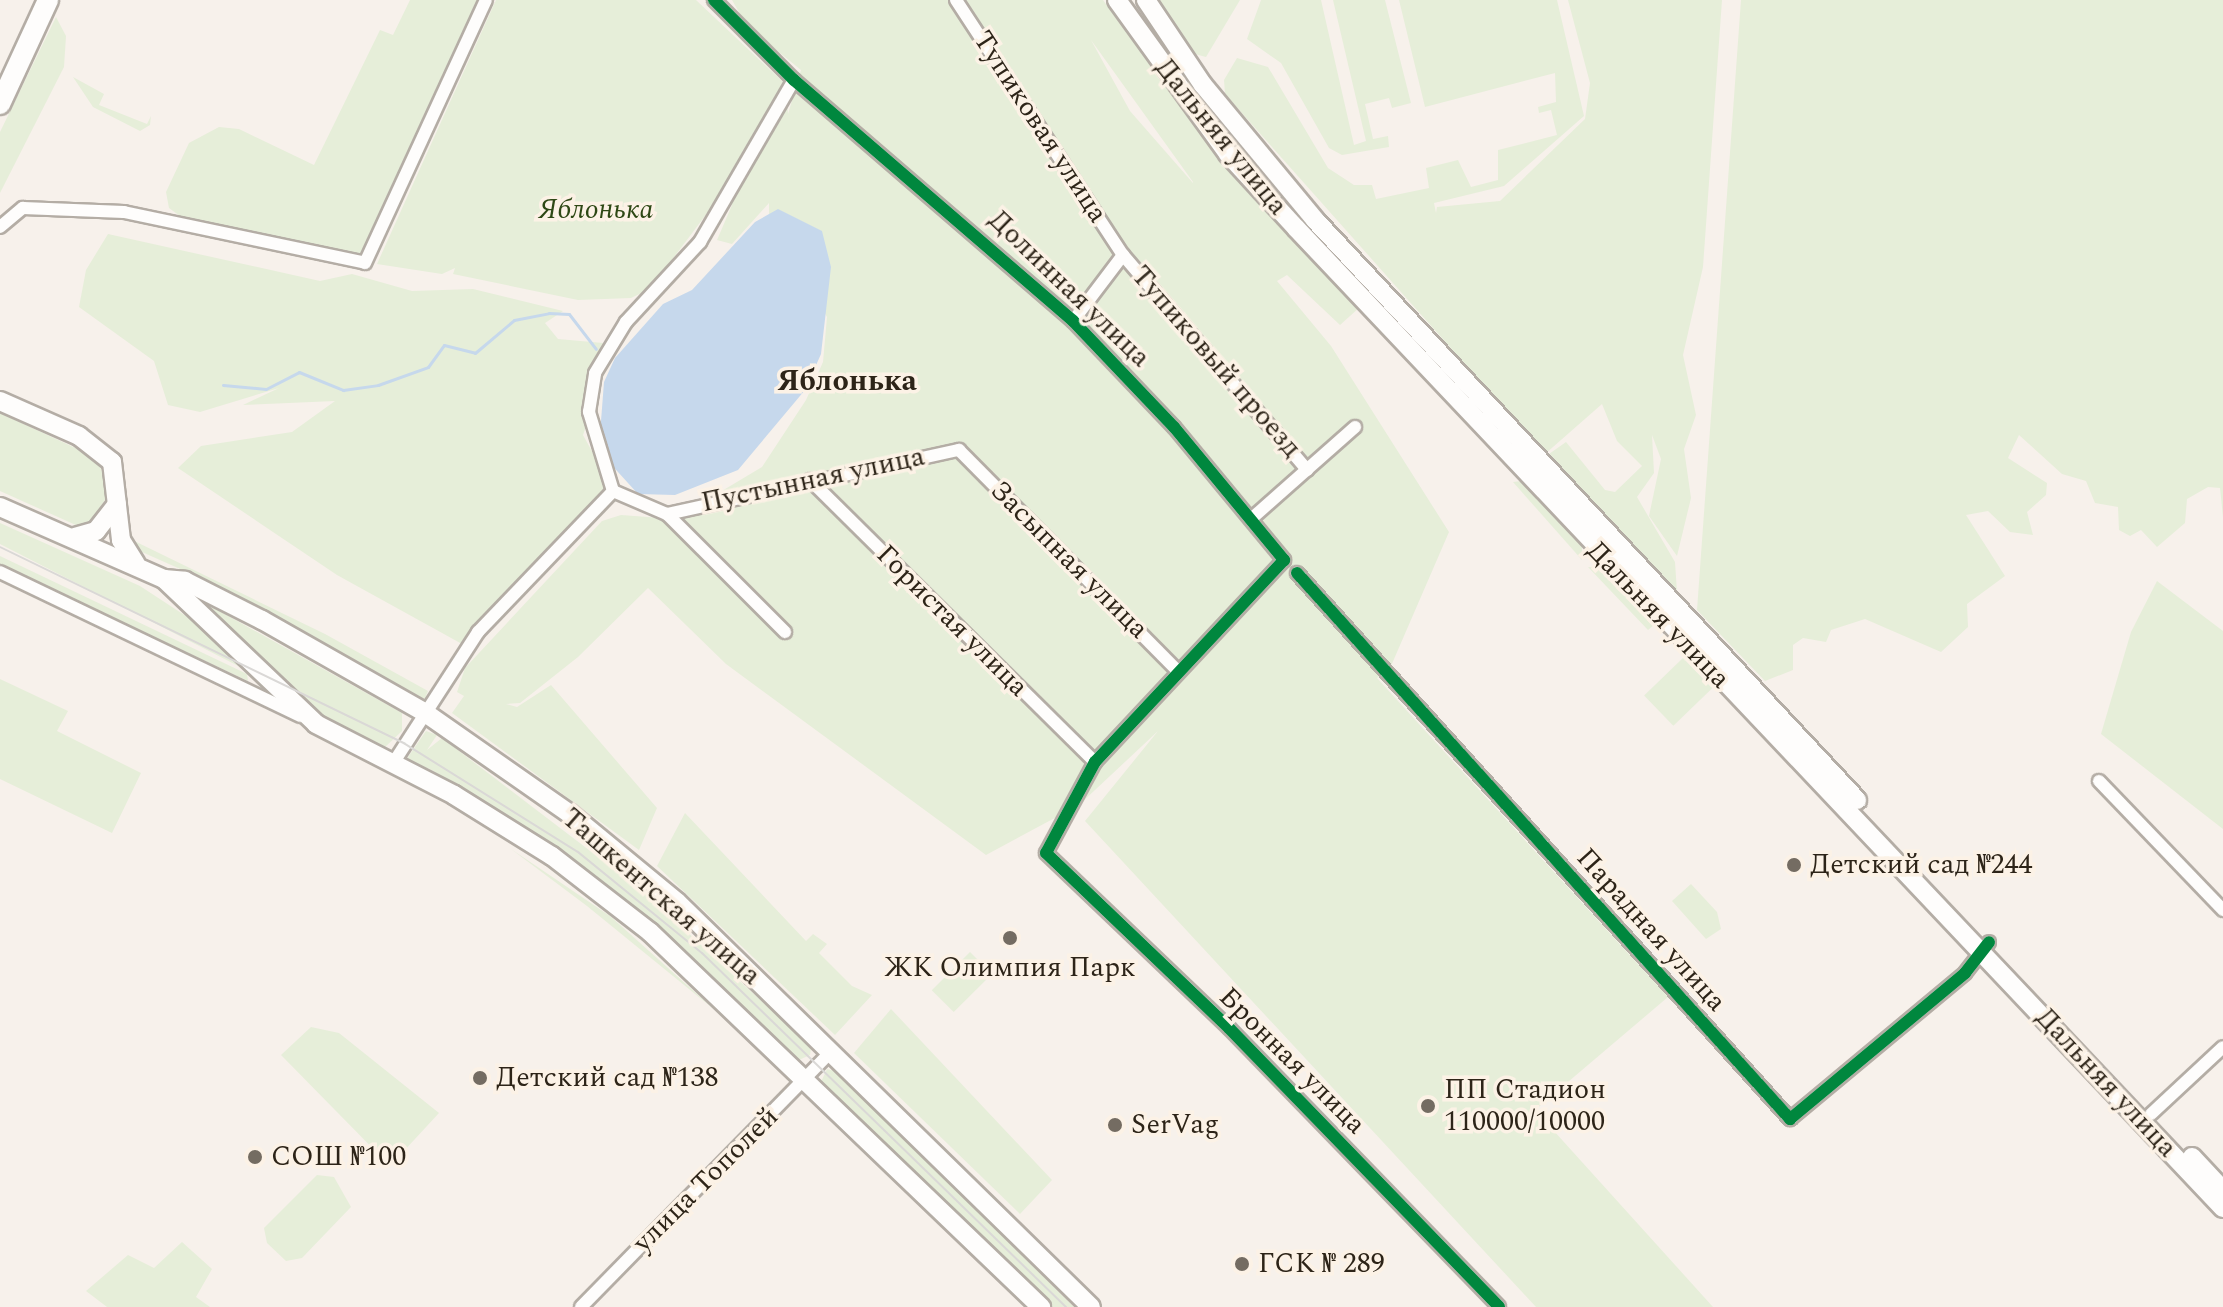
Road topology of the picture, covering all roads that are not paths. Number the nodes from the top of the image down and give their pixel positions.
1 (48, 0) edge
2 (486, 0) edge
3 (714, 0) edge
4 (956, 0) edge
5 (1117, 0) edge
6 (1146, 0) edge
7 (794, 80) junction
8 (1203, 85) junction
9 (1188, 101) junction
10 (0, 104) edge
11 (0, 227) edge
12 (1123, 255) junction
13 (1073, 321) junction
14 (0, 401) edge
15 (1355, 427) dead end
16 (959, 450) joint
17 (1307, 470) junction
18 (810, 480) junction
19 (613, 491) junction
20 (118, 502) junction
21 (3, 508) edge
22 (667, 514) junction
23 (1251, 519) junction
24 (75, 537) junction
25 (138, 566) junction
26 (0, 572) edge
27 (1297, 573) dead end
28 (164, 579) junction
29 (785, 632) dead end
30 (1178, 671) junction
31 (424, 712) junction
32 (316, 724) junction
33 (394, 762) junction
34 (1095, 762) junction
35 (2099, 781) dead end
36 (2223, 910) edge
37 (1985, 946) junction
38 (2223, 1047) edge
39 (831, 1052) junction
40 (807, 1076) junction
41 (2151, 1114) junction
42 (2223, 1190) edge
43 (2223, 1208) edge
44 (581, 1307) edge
45 (1041, 1307) edge
46 (1091, 1307) edge
47 (1499, 1307) edge

1 - 10 main road
2 - 11 street
3 - 7 street, Долинная улица
4 - 12 street, Тупиковая улица
5 - 9 main road, Дальняя улица
6 - 8 main road, Дальняя улица
7 - 13 street, Долинная улица
7 - 19 street
8 - 9 main road
8 - 37 main road, Дальняя улица
9 - 37 main road, Дальняя улица
12 - 13 street
12 - 17 street, Тупиковый проезд
13 - 23 street, Долинная улица
14 - 20 main road
15 - 17 street
16 - 18 street, Пустынная улица
16 - 30 street, Засыпная улица
17 - 23 street
18 - 22 street, Пустынная улица
18 - 34 street, Гористая улица
19 - 22 street
19 - 31 street
20 - 24 main road
20 - 25 main road
21 - 24 main road, Ташкентская улица
22 - 29 street
23 - 30 street, Долинная улица
24 - 25 main road, Ташкентская улица
25 - 28 main road, Ташкентская улица
26 - 32 street
27 - 37 street, Парадная улица
28 - 31 main road, Ташкентская улица
28 - 32 main road, Ташкентская улица
30 - 34 street
31 - 33 street
31 - 39 main road, Ташкентская улица
32 - 33 main road, Ташкентская улица
33 - 40 main road, Ташкентская улица
34 - 47 street, Бронная улица
35 - 36 street
37 - 41 main road, Дальняя улица
37 - 43 main road, Дальняя улица
38 - 41 street
39 - 40 street, улица Тополей
39 - 46 main road, Ташкентская улица
40 - 44 street, улица Тополей
40 - 45 main road, Ташкентская улица
41 - 42 main road, Дальняя улица

